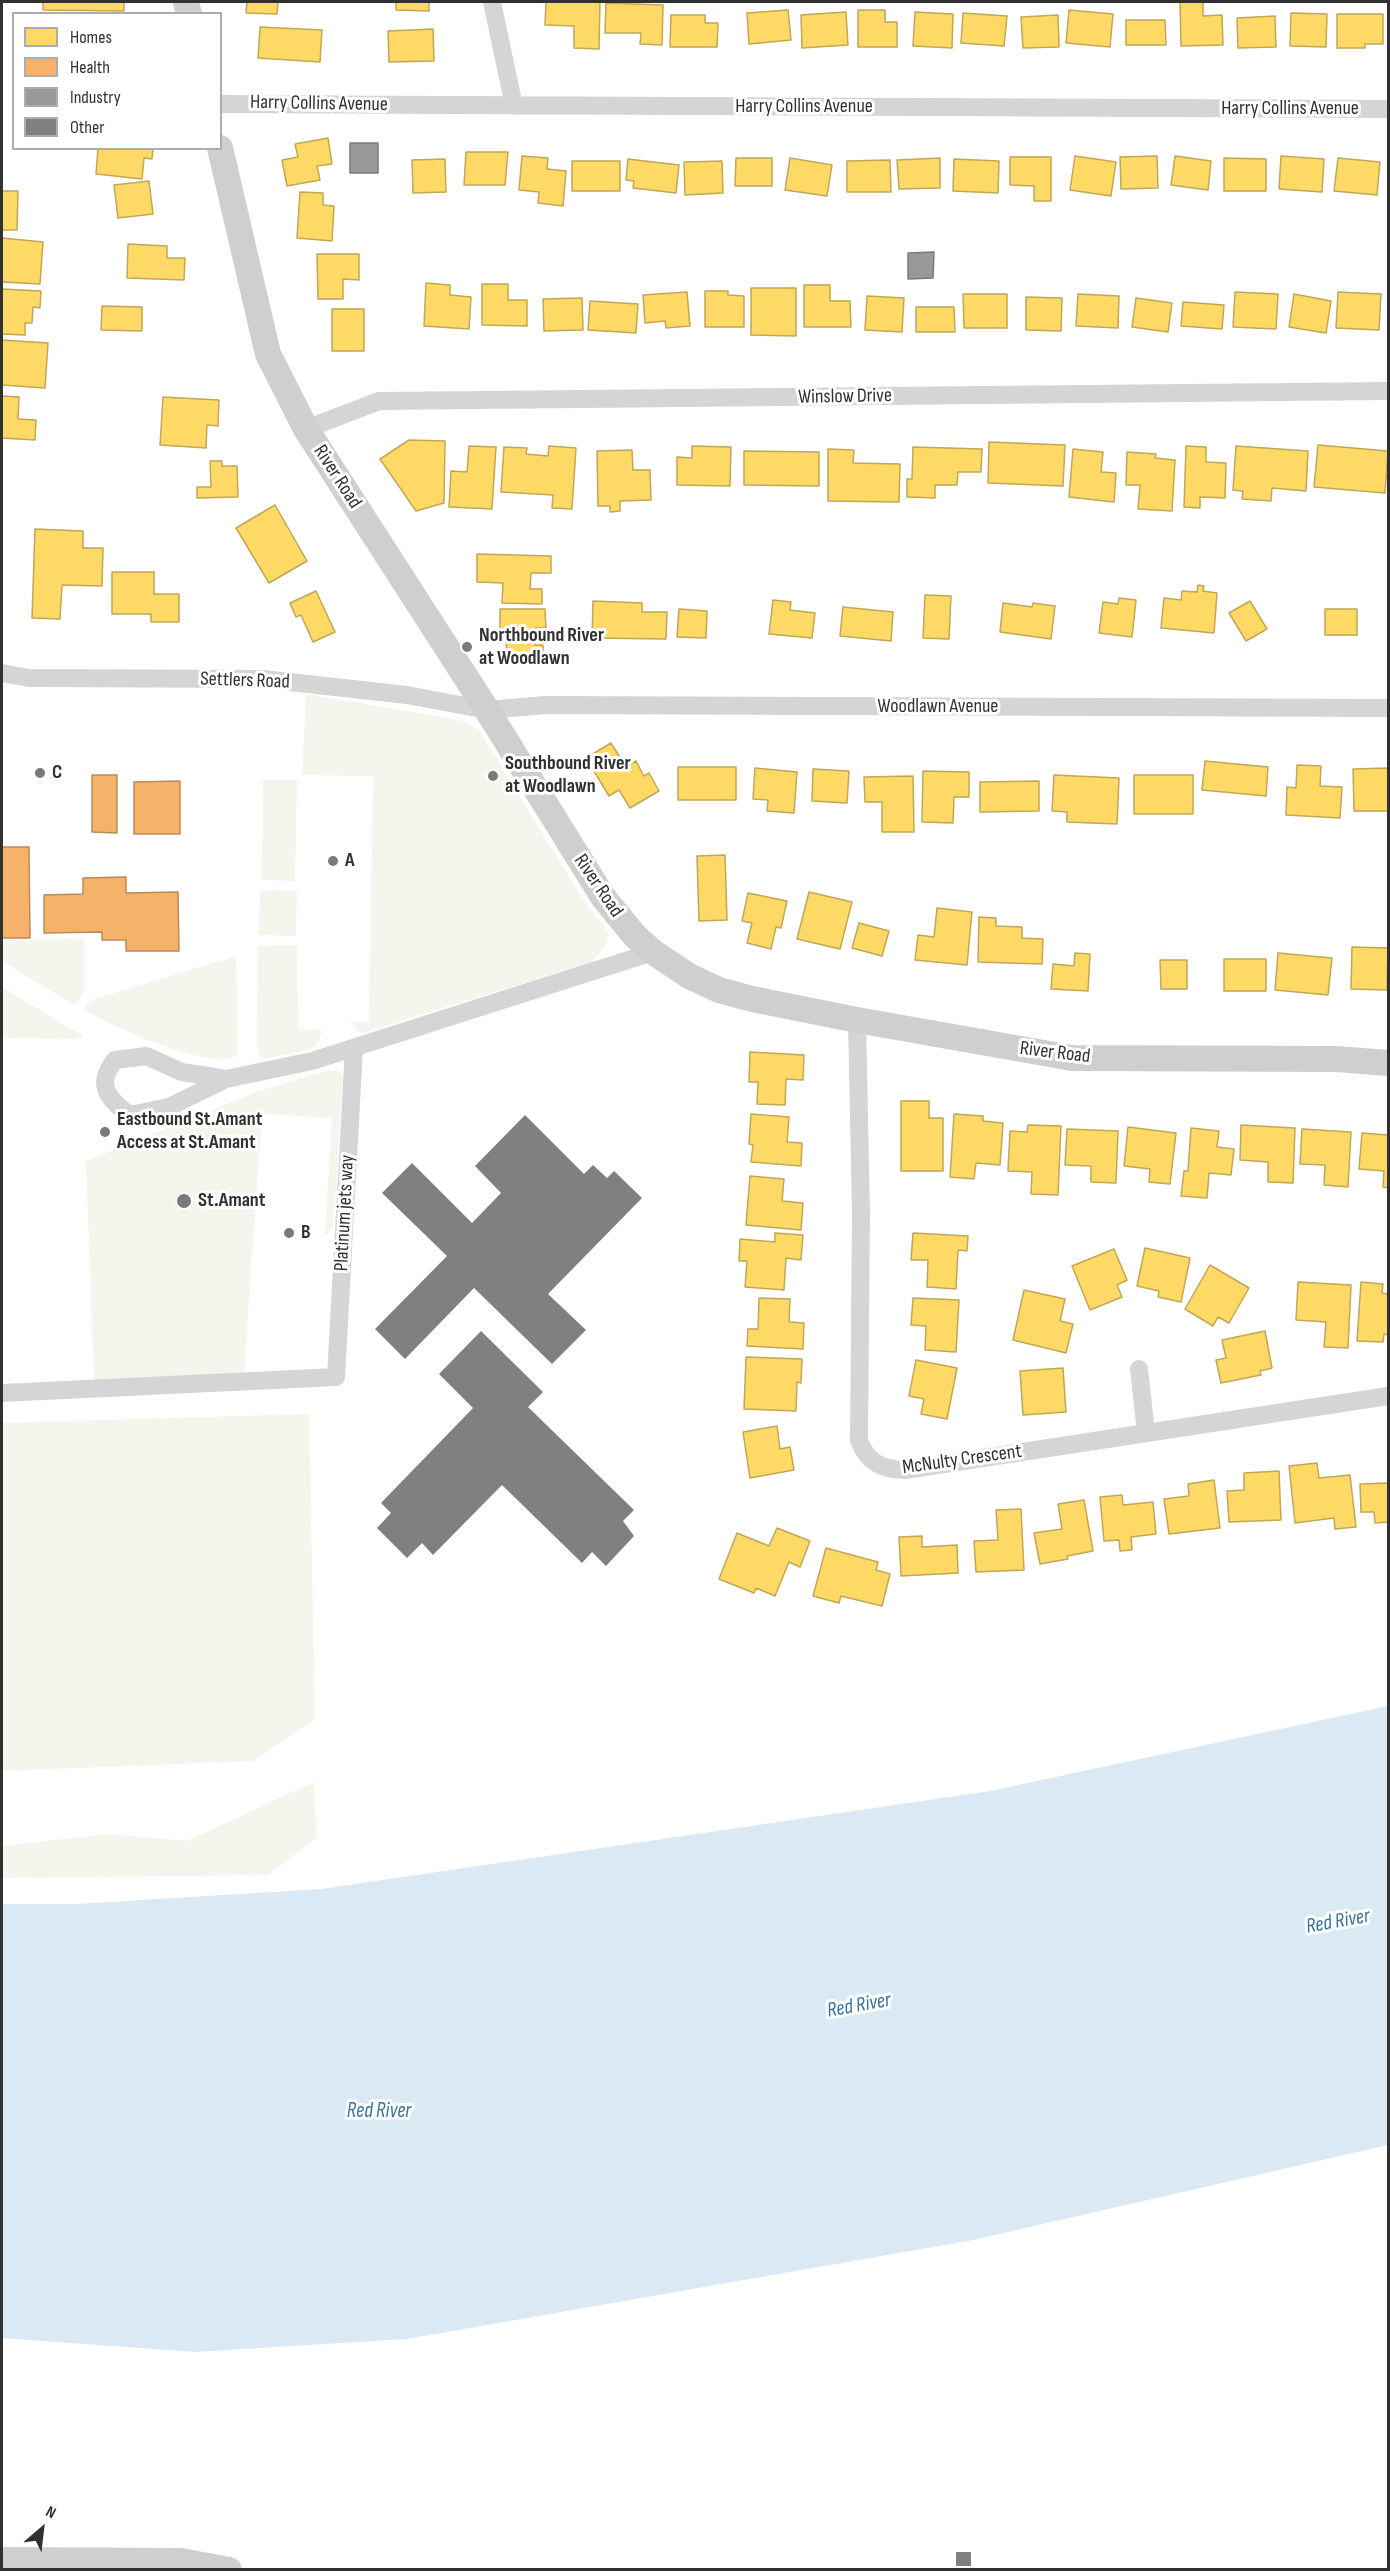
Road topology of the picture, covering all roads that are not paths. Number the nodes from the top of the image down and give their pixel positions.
1 (492, 2) edge
2 (222, 104) edge
3 (514, 106) junction
4 (1389, 109) edge
5 (220, 150) edge
6 (1389, 391) edge
7 (306, 429) junction
8 (2, 673) edge
9 (1389, 708) edge
10 (487, 710) junction
11 (653, 952) junction
12 (857, 1020) junction
13 (354, 1048) junction
14 (1389, 1063) edge
15 (226, 1080) junction
16 (1139, 1369) dead end
17 (2, 1393) edge
18 (1389, 1396) edge
19 (1146, 1432) junction
20 (2, 2560) edge
21 (229, 2570) edge

1 - 3 street
2 - 3 street, Harry Collins Avenue
3 - 4 street, Harry Collins Avenue
5 - 7 street, River Road
6 - 7 street, Winslow Drive
7 - 10 street, River Road
8 - 10 street, Settlers Road
9 - 10 street, Woodlawn Avenue
10 - 11 street, River Road
11 - 12 street, River Road
11 - 13 street
12 - 14 street, River Road
12 - 19 street, McNulty Crescent
13 - 15 street
13 - 17 street, Platinum jets way
15 - 15 street
16 - 19 street
18 - 19 street, McNulty Crescent
20 - 21 street

